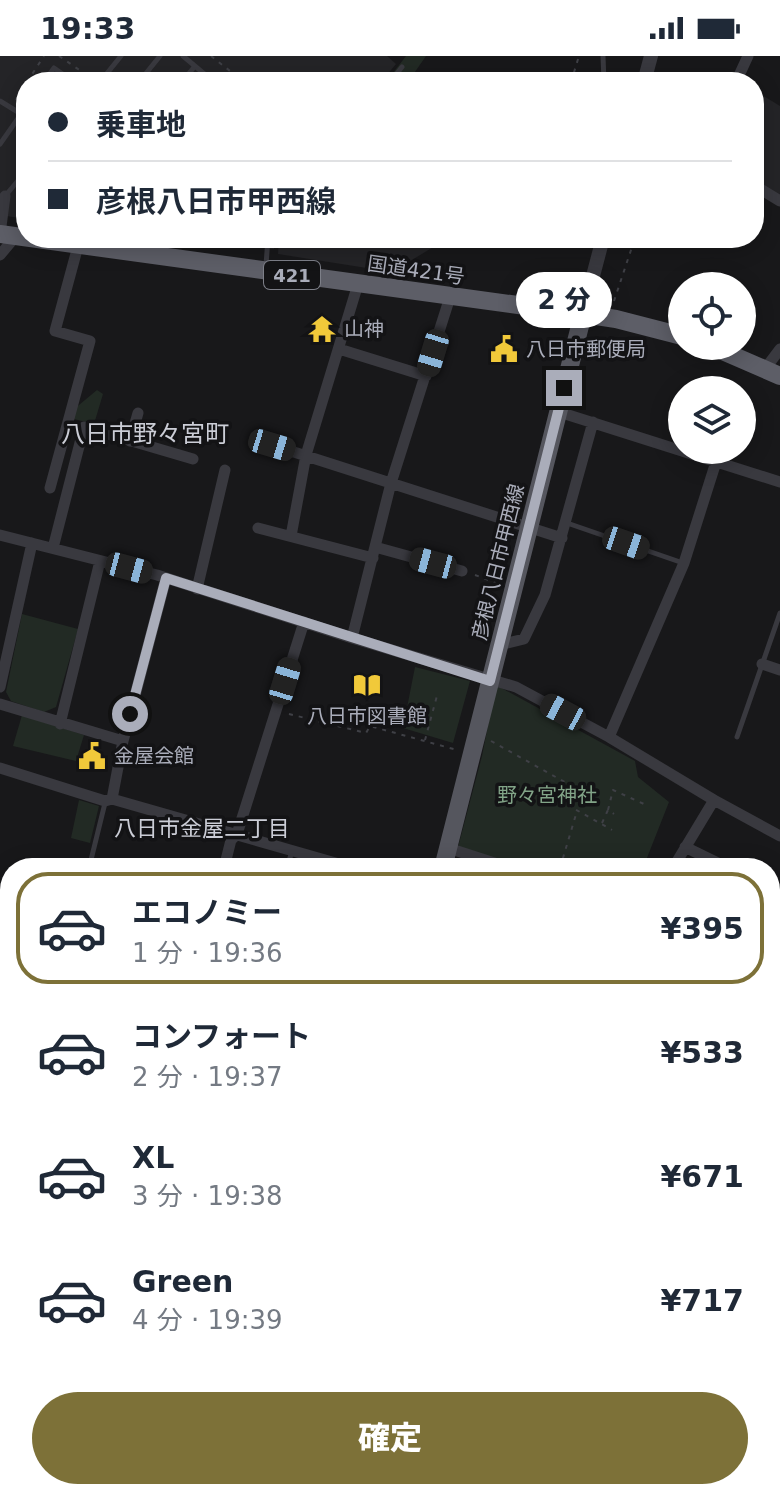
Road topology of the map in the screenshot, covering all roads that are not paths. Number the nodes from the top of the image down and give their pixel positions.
1 (121, 56) edge
2 (160, 56) edge
3 (183, 56) edge
4 (195, 66) junction
5 (402, 67) dead end
6 (108, 72) edge
7 (147, 72) edge
8 (190, 72) edge
9 (202, 72) edge
10 (398, 72) edge
11 (16, 125) edge
12 (0, 144) edge
13 (16, 183) edge
14 (5, 196) joint
15 (5, 235) edge
16 (77, 248) edge
17 (92, 248) edge
18 (267, 248) edge
19 (600, 248) edge
20 (0, 255) edge
21 (265, 272) junction
22 (358, 284) junction
23 (450, 297) junction
24 (583, 314) junction
25 (668, 333) edge
26 (339, 349) junction
27 (780, 349) edge
28 (743, 360) edge
29 (773, 373) edge
30 (426, 376) junction
31 (559, 412) junction
32 (138, 413) dead end
33 (593, 422) junction
34 (130, 441) junction
35 (272, 445) dead end
36 (668, 446) edge
37 (306, 455) junction
38 (193, 459) dead end
39 (715, 464) edge
40 (722, 464) edge
41 (225, 470) dead end
42 (780, 482) edge
43 (391, 483) junction
44 (50, 488) dead end
45 (567, 523) junction
46 (258, 528) dead end
47 (529, 528) junction
48 (0, 535) edge
49 (291, 536) junction
50 (562, 538) junction
51 (32, 543) junction
52 (53, 548) junction
53 (374, 553) junction
54 (100, 561) junction
55 (684, 563) junction
56 (462, 571) road end
57 (166, 578) junction
58 (197, 589) junction
59 (780, 613) edge
60 (304, 622) junction
61 (352, 638) junction
62 (499, 645) junction
63 (762, 664) junction
64 (780, 670) edge
65 (490, 681) junction
66 (0, 687) edge
67 (0, 704) edge
68 (60, 724) junction
69 (609, 737) junction
70 (737, 737) dead end
71 (123, 741) junction
72 (0, 768) edge
73 (109, 800) junction
74 (714, 800) junction
75 (237, 834) junction
76 (780, 836) edge
77 (685, 847) junction
78 (448, 848) junction
79 (292, 850) junction
80 (92, 858) edge
81 (226, 858) edge
82 (290, 858) edge
83 (319, 858) edge
84 (446, 858) edge
85 (479, 858) edge
86 (679, 858) edge
87 (708, 858) edge

1 - 6 lane
2 - 7 lane
3 - 4 lane
4 - 8 lane
4 - 9 lane
5 - 10 lane
11 - 12 lane
13 - 14 lane
14 - 15 street
15 - 20 street
16 - 44 street
17 - 21 highway, 国道421号 / 421
18 - 21 lane
19 - 24 street
21 - 22 highway, 国道421号 / 421
22 - 23 highway, 国道421号 / 421
22 - 26 street
23 - 24 highway, 国道421号 / 421
23 - 30 street
24 - 25 highway, 国道421号 / 421
24 - 31 main road, 彦根八日市甲西線
26 - 30 street
26 - 37 street
27 - 29 street
28 - 29 highway
30 - 43 street
31 - 33 street
31 - 47 main road, 彦根八日市甲西線
32 - 34 street
33 - 36 street
33 - 45 street
34 - 38 street
34 - 52 street
35 - 37 street
37 - 43 street
37 - 49 street
39 - 55 street
40 - 42 street
41 - 58 street
43 - 47 street
43 - 53 street
45 - 50 street
45 - 55 lane
46 - 49 street
47 - 50 street
47 - 62 main road, 彦根八日市甲西線
48 - 51 street
49 - 53 street
50 - 62 street
51 - 52 street
51 - 66 street
52 - 54 street
53 - 56 street
53 - 61 street
54 - 57 street
54 - 68 street
55 - 69 street
57 - 58 street
57 - 71 street
58 - 60 street
59 - 63 lane
60 - 61 street
60 - 75 street
61 - 65 street
62 - 65 main road, 彦根八日市甲西線
63 - 64 street
63 - 70 lane
65 - 69 street
65 - 78 main road, 彦根八日市甲西線
67 - 68 street
68 - 71 street
69 - 74 street
71 - 73 street
72 - 73 street
73 - 75 street
73 - 80 lane
74 - 76 street
74 - 77 street
75 - 79 street
75 - 81 street
77 - 86 street
77 - 87 street
78 - 84 main road, 彦根八日市甲西線
78 - 85 street
79 - 82 lane
79 - 83 street

